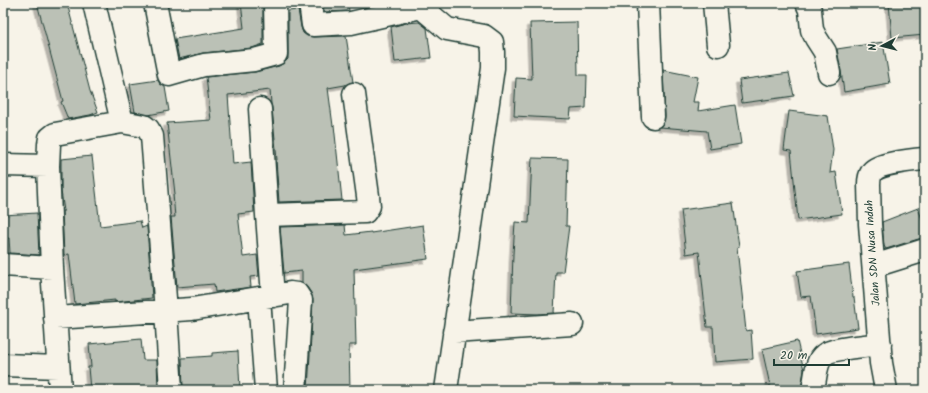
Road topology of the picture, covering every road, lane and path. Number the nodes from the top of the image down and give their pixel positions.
1 (94, 3) edge
2 (155, 3) edge
3 (275, 3) edge
4 (310, 3) edge
5 (648, 3) edge
6 (714, 3) edge
7 (807, 3) edge
8 (718, 45) dead end
9 (829, 73) dead end
10 (354, 94) dead end
11 (260, 109) dead end
12 (653, 117) dead end
13 (122, 122) junction
14 (925, 159) edge
15 (3, 165) edge
16 (48, 166) junction
17 (267, 215) junction
18 (925, 250) edge
19 (3, 265) edge
20 (874, 266) junction
21 (52, 268) junction
22 (266, 297) junction
23 (166, 311) junction
24 (55, 318) junction
25 (572, 324) dead end
26 (454, 332) junction
27 (880, 344) junction
28 (3, 365) edge
29 (58, 367) junction
30 (814, 384) dead end
31 (60, 390) edge
32 (171, 390) edge
33 (266, 390) edge
34 (295, 390) edge
35 (446, 390) edge
36 (886, 390) edge

1 - 13 street
2 - 3 street
4 - 26 street
5 - 12 street
6 - 8 street
7 - 9 street
10 - 17 street
11 - 17 street
13 - 16 street
13 - 23 street
14 - 20 street, Jalan SDN Nusa Indah
15 - 16 street
16 - 21 street
17 - 22 street
18 - 20 street
19 - 21 street
20 - 27 street, Jalan SDN Nusa Indah
21 - 24 street
22 - 23 street
22 - 33 street
22 - 34 street
23 - 24 street
23 - 32 street
24 - 29 street
25 - 26 street
26 - 35 street
27 - 30 street
27 - 36 street, Jalan SDN Nusa Indah
28 - 29 street
29 - 31 street

